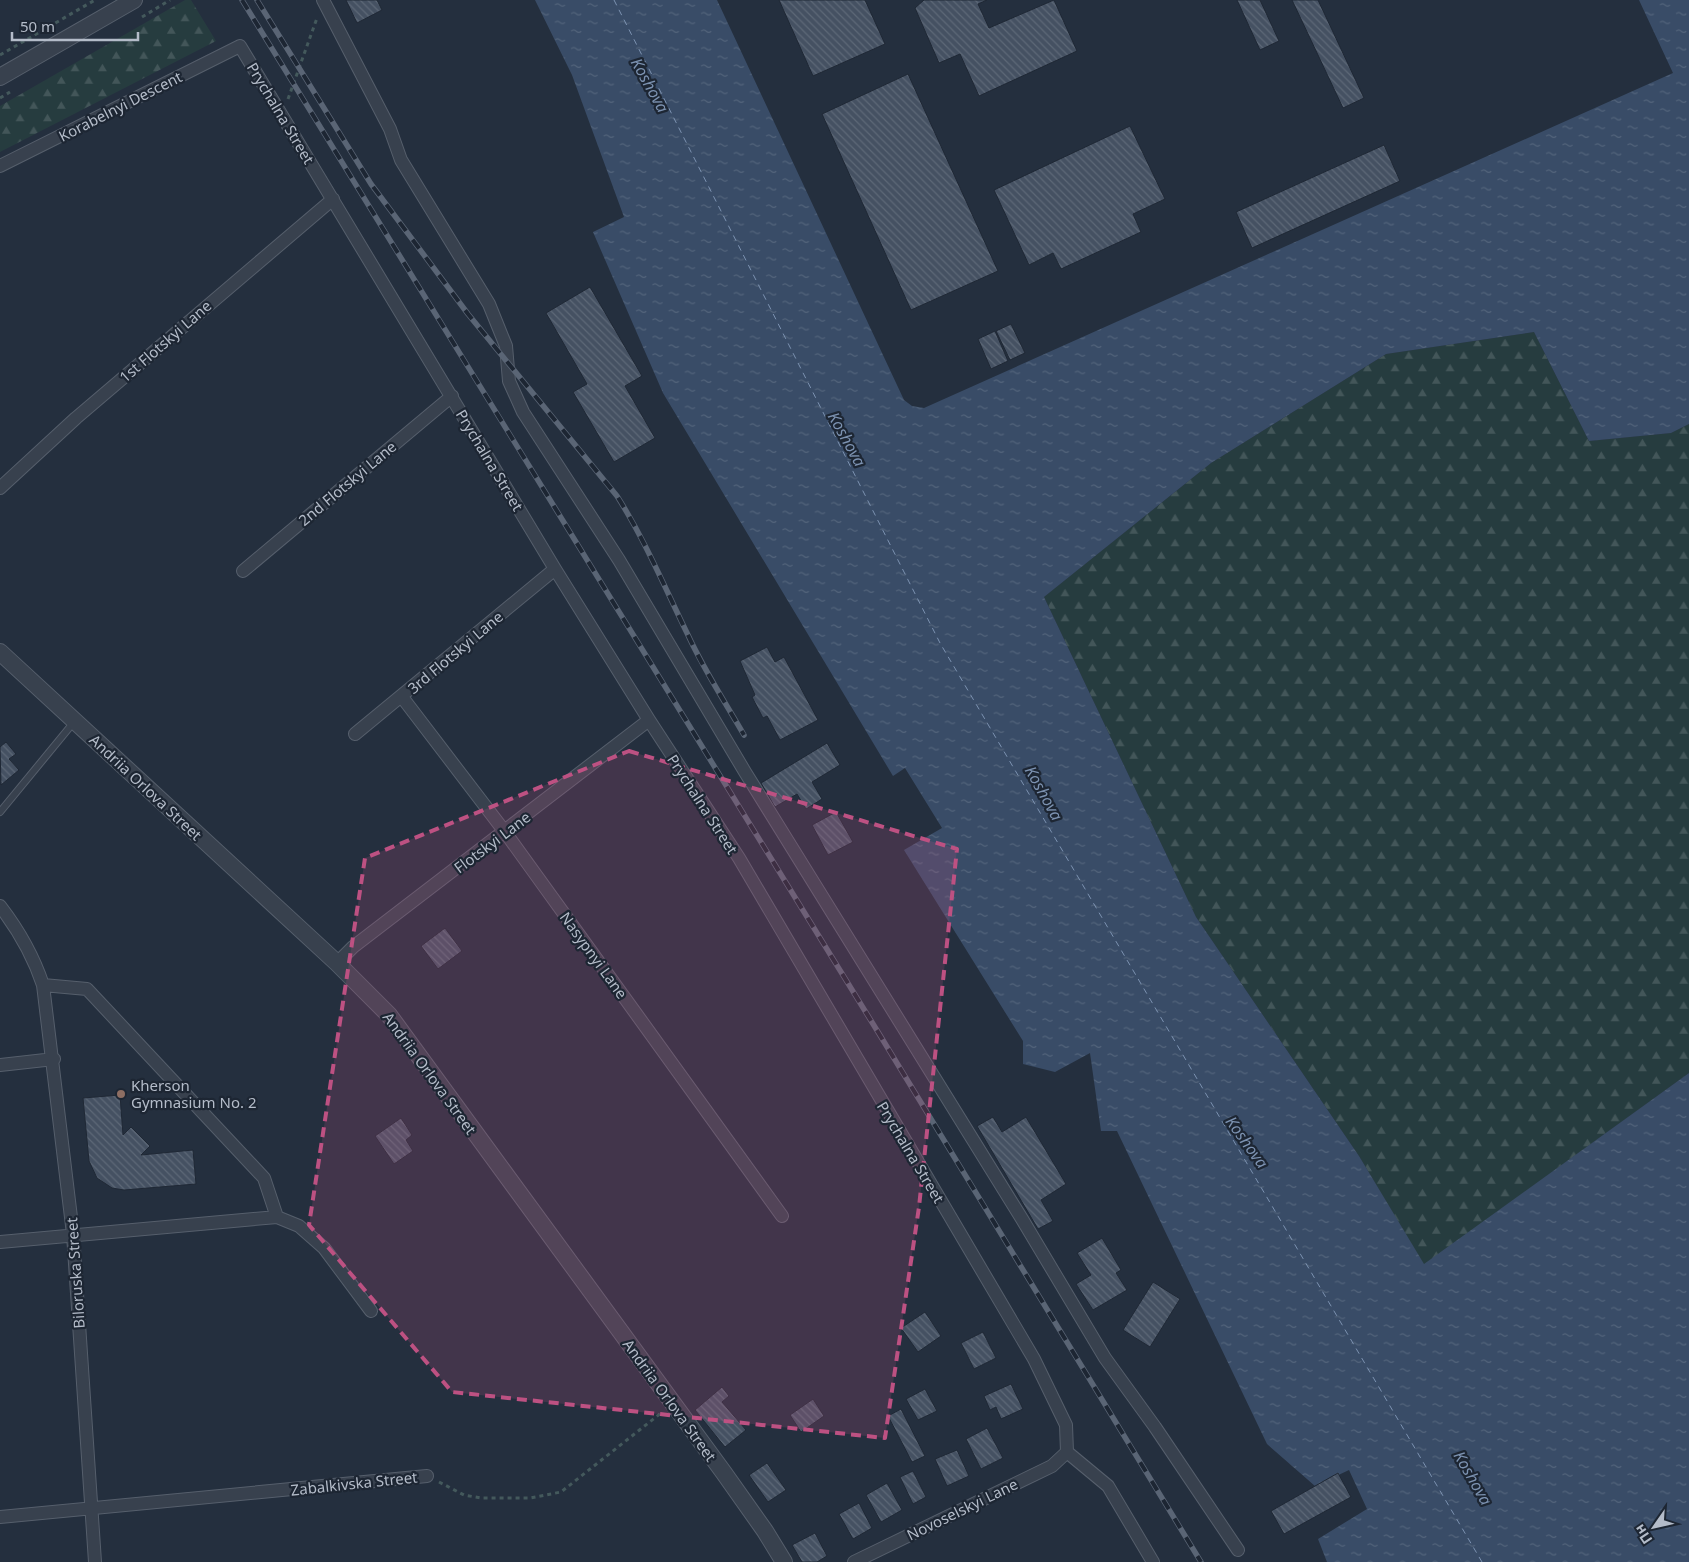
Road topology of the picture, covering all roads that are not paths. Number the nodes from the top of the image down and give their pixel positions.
1 (134, 0) edge
2 (324, 0) edge
3 (240, 46) joint
4 (0, 77) edge
5 (0, 166) edge
6 (333, 199) junction
7 (452, 396) junction
8 (0, 488) edge
9 (555, 569) junction
10 (243, 571) dead end
11 (0, 652) edge
12 (402, 697) junction
13 (649, 720) junction
14 (74, 721) junction
15 (355, 734) dead end
16 (0, 812) edge
17 (505, 832) junction
18 (0, 906) edge
19 (337, 963) junction
20 (44, 985) junction
21 (54, 1059) junction
22 (0, 1065) edge
23 (782, 1216) dead end
24 (277, 1217) junction
25 (73, 1234) junction
26 (0, 1242) edge
27 (371, 1311) dead end
28 (1067, 1452) junction
29 (427, 1476) road end
30 (90, 1509) junction
31 (0, 1518) edge
32 (1238, 1550) dead end
33 (95, 1562) edge
34 (784, 1562) edge
35 (854, 1562) edge
36 (1153, 1562) edge

1 - 4 street
2 - 32 street
3 - 5 street, Korabelnyi Descent
3 - 6 street, Prychalna Street
6 - 7 street, Prychalna Street
6 - 8 street, 1st Flotskyi Lane
7 - 9 street, Prychalna Street
7 - 10 street, 2nd Flotskyi Lane
9 - 12 street, 3rd Flotskyi Lane
9 - 13 street, Prychalna Street
11 - 14 street, Andriia Orlova Street
12 - 15 street, 3rd Flotskyi Lane
12 - 17 street, Nasypnyi Lane
13 - 17 street, Flotskyi Lane
13 - 28 street, Prychalna Street
14 - 16 lane
14 - 19 street, Andriia Orlova Street
17 - 19 street, Flotskyi Lane
17 - 23 street, Nasypnyi Lane
18 - 20 street, Biloruska Street
19 - 34 street, Andriia Orlova Street
20 - 21 street, Biloruska Street
20 - 24 street
21 - 22 street
21 - 25 street, Biloruska Street
24 - 25 street
24 - 27 street
25 - 26 street
25 - 30 street, Biloruska Street
28 - 35 street, Novoselskyi Lane
28 - 36 street
29 - 30 street, Zabalkivska Street
30 - 31 street, Zabalkivska Street
30 - 33 street, Biloruska Street

